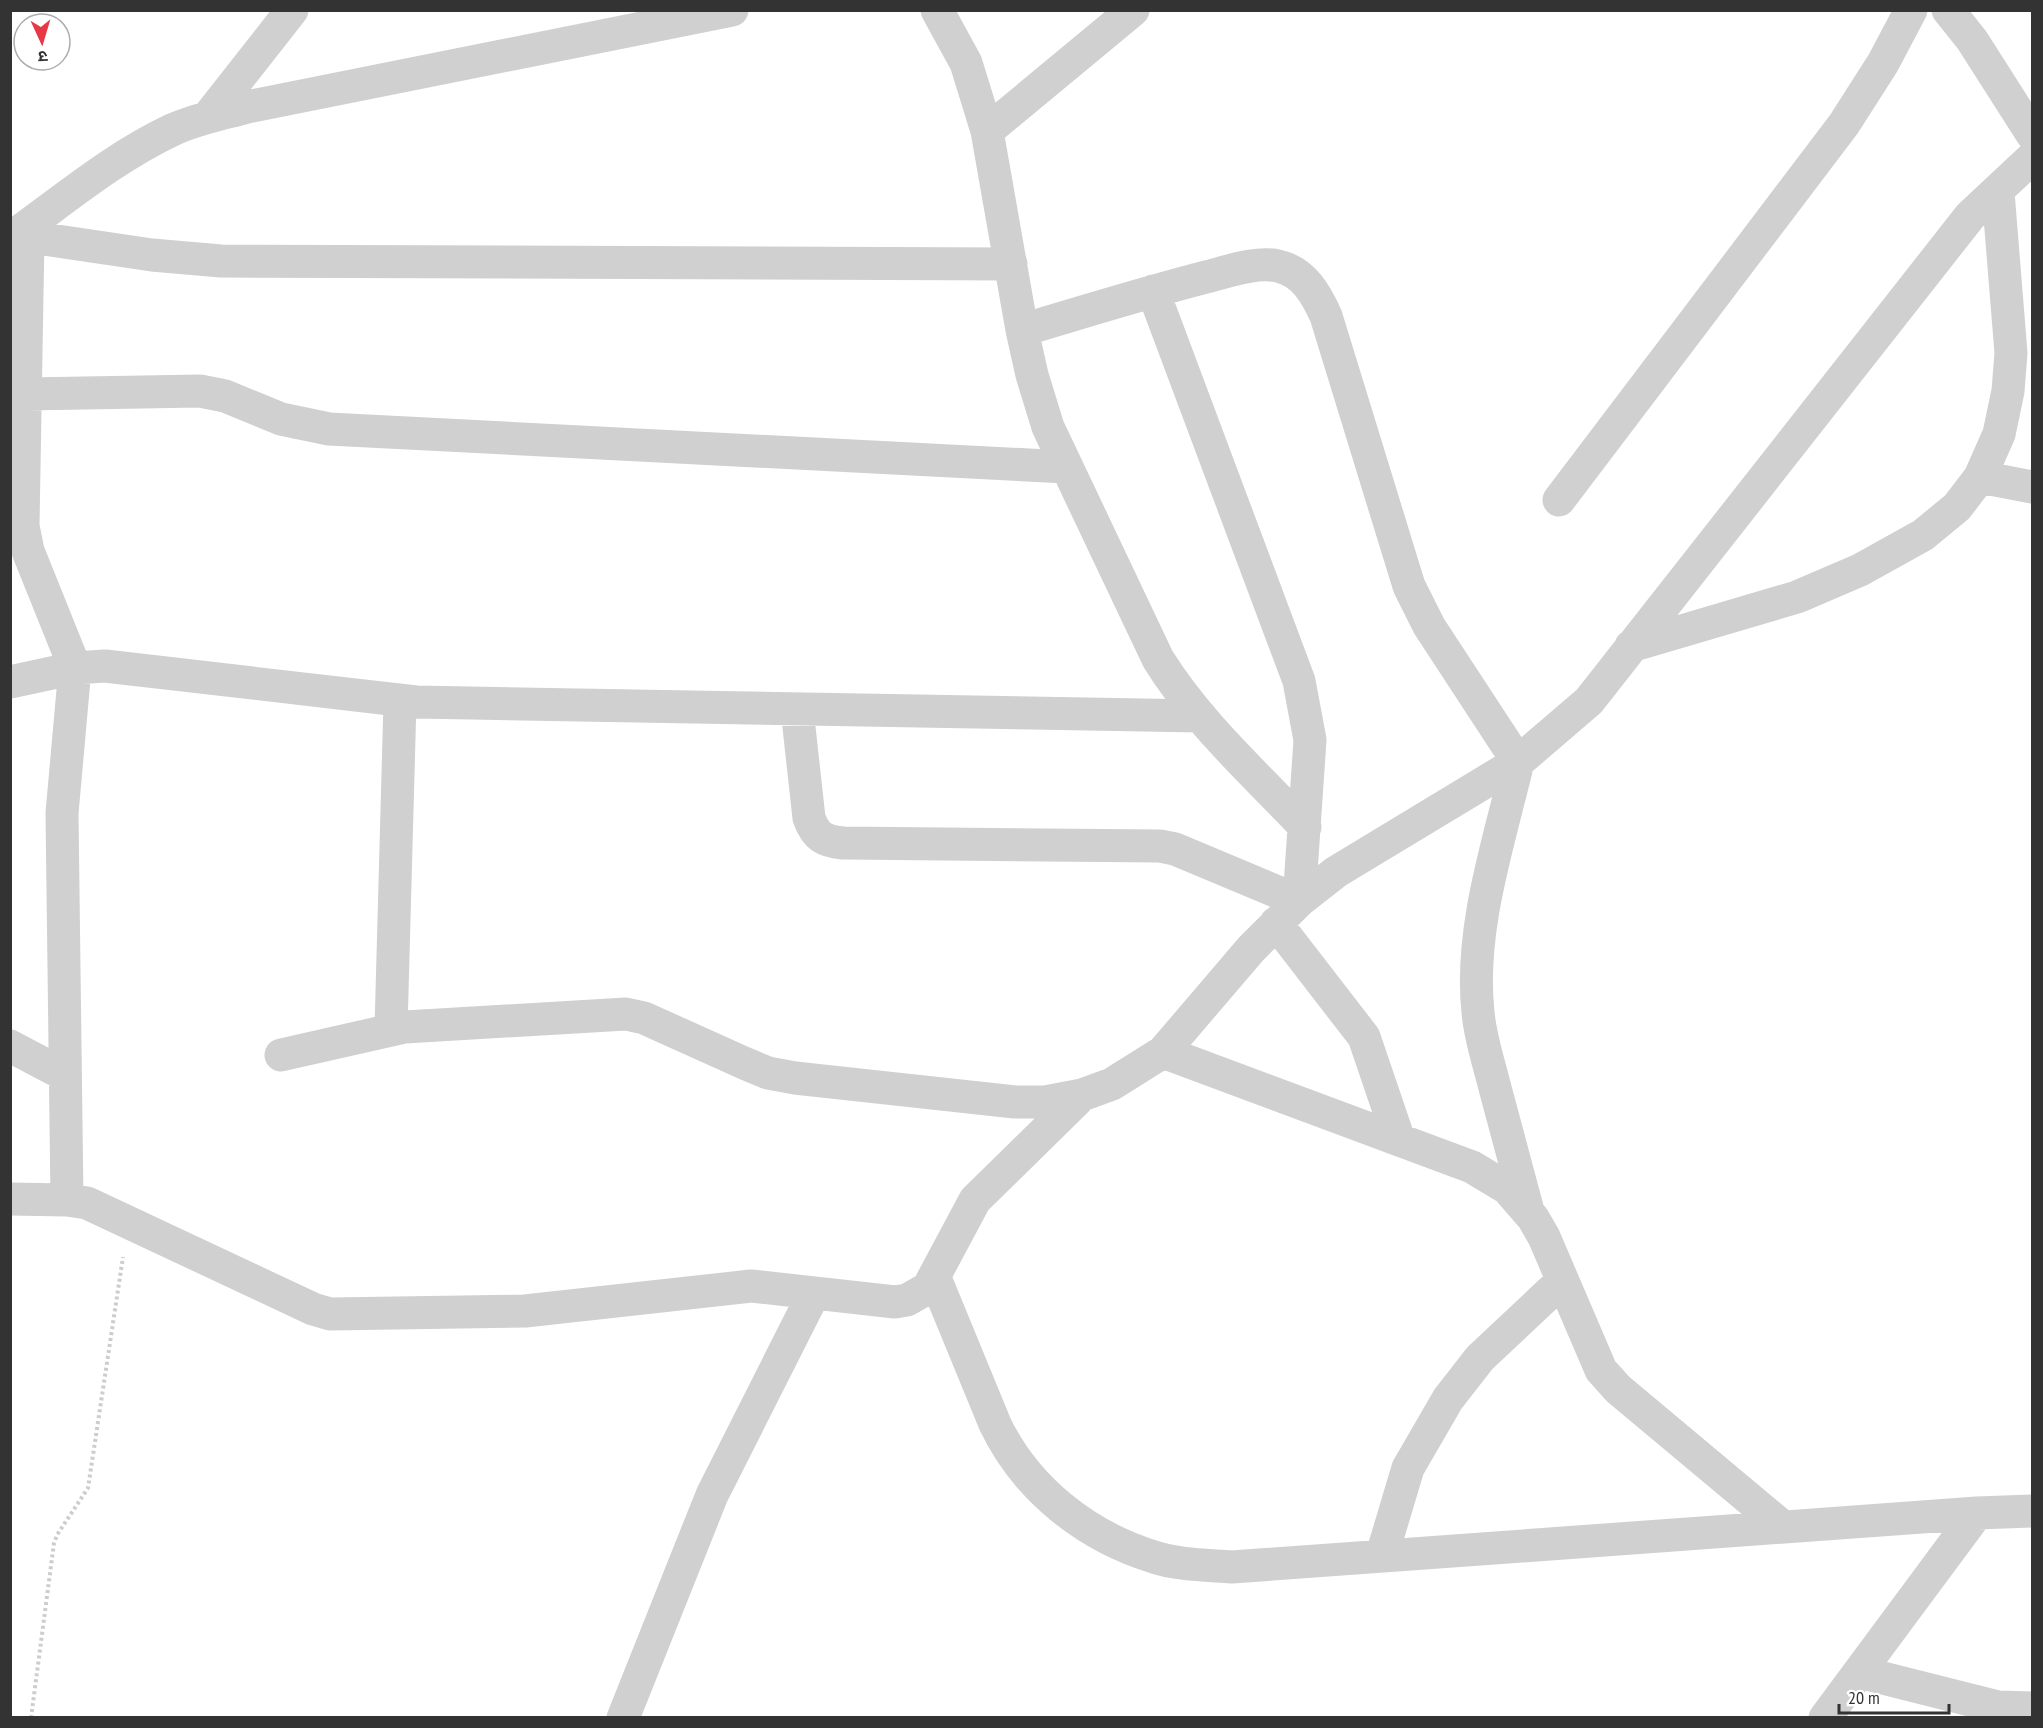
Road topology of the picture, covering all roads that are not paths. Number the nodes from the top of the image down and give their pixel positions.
1 (292, 10) edge
2 (732, 10) edge
3 (937, 10) edge
4 (1133, 10) edge
5 (1911, 10) edge
6 (1949, 11) edge
7 (208, 117) junction
8 (987, 131) junction
9 (2032, 134) edge
10 (2032, 158) edge
11 (1998, 192) junction
12 (18, 235) edge
13 (1011, 264) junction
14 (1153, 291) junction
15 (1022, 330) junction
16 (19, 361) edge
17 (26, 394) junction
18 (1067, 467) junction
19 (1980, 477) junction
20 (2032, 486) edge
21 (1559, 500) dead end
22 (1631, 646) junction
23 (75, 668) junction
24 (10, 682) edge
25 (400, 700) junction
26 (797, 709) junction
27 (1200, 716) junction
28 (1518, 762) junction
29 (1305, 827) junction
30 (1287, 912) junction
31 (391, 1029) junction
32 (10, 1046) edge
33 (1163, 1052) junction
34 (281, 1055) dead end
35 (65, 1075) junction
36 (1082, 1095) junction
37 (1399, 1140) junction
38 (10, 1199) edge
39 (67, 1200) junction
40 (1528, 1211) junction
41 (935, 1278) junction
42 (1562, 1281) junction
43 (814, 1293) junction
44 (2032, 1511) edge
45 (1977, 1513) junction
46 (1783, 1527) junction
47 (1382, 1556) junction
48 (1859, 1672) junction
49 (2032, 1708) edge
50 (623, 1718) edge
51 (1825, 1718) edge

1 - 7 street
2 - 7 street
3 - 8 street
4 - 8 street
5 - 21 street
6 - 9 street
7 - 12 street
8 - 13 street
10 - 11 street
11 - 19 street
11 - 22 street
12 - 13 street
12 - 16 street
13 - 15 street
14 - 15 street
14 - 28 street
14 - 29 street
15 - 18 street
16 - 17 street
17 - 18 street
17 - 23 street
18 - 27 street
19 - 20 street
19 - 22 street
22 - 28 street
23 - 24 street
23 - 25 street
23 - 35 street
25 - 26 street
25 - 31 street
26 - 27 street
26 - 30 street
27 - 29 street
28 - 30 street
28 - 40 street
29 - 30 street
30 - 33 street
30 - 37 street
31 - 34 street
31 - 36 street
32 - 35 street
33 - 36 street
33 - 37 street
35 - 39 street
36 - 41 street
37 - 40 street
38 - 39 street
39 - 43 street
40 - 42 street
41 - 43 street
41 - 47 street
42 - 46 street
42 - 47 street
43 - 50 street
44 - 45 street
45 - 46 street
45 - 48 street
46 - 47 street
48 - 49 street
48 - 51 street

